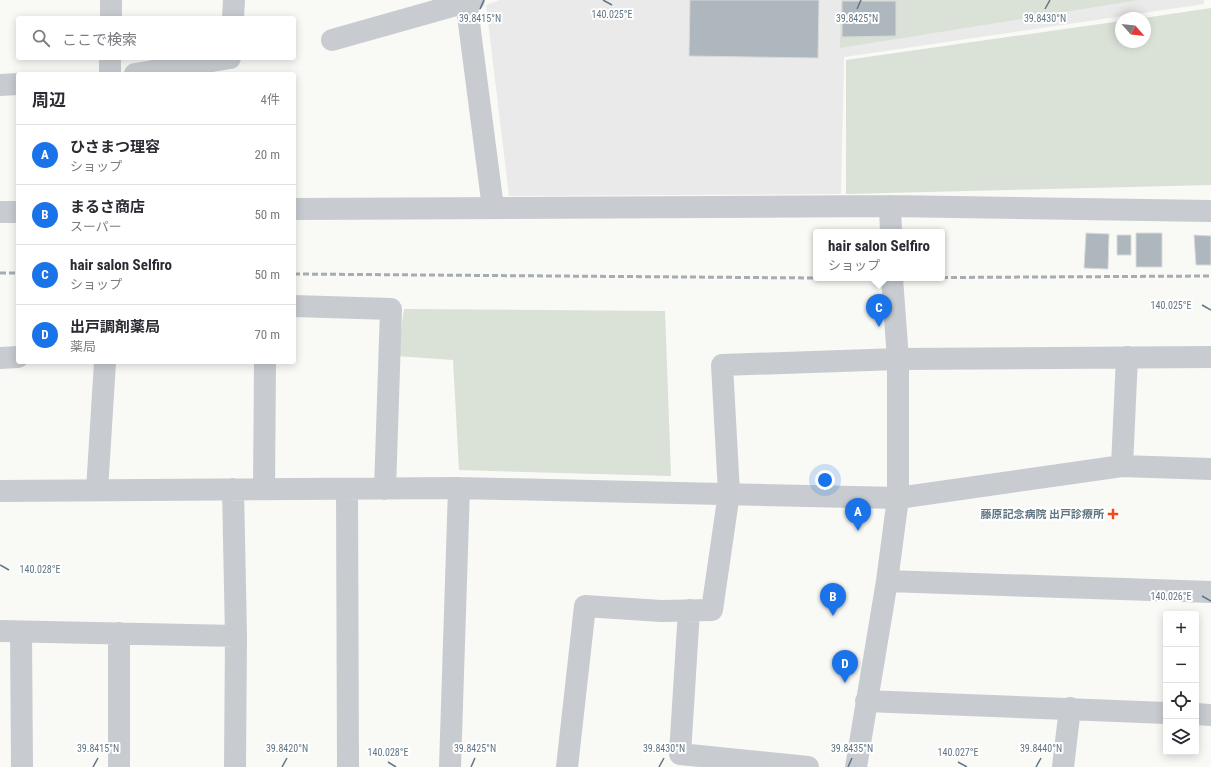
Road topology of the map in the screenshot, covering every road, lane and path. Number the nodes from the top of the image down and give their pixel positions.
1 (111, 0) edge
2 (234, 0) edge
3 (469, 1) edge
4 (111, 16) edge
5 (234, 16) edge
6 (332, 40) dead end
7 (110, 60) edge
8 (218, 60) edge
9 (110, 72) edge
10 (147, 72) edge
11 (16, 84) edge
12 (0, 85) edge
13 (890, 206) junction
14 (493, 208) junction
15 (296, 209) edge
16 (1211, 211) edge
17 (0, 212) edge
18 (16, 212) edge
19 (891, 229) edge
20 (892, 281) edge
21 (296, 306) edge
22 (1211, 356) edge
23 (16, 357) edge
24 (1127, 357) junction
25 (0, 358) edge
26 (898, 359) junction
27 (104, 364) edge
28 (265, 364) edge
29 (1122, 466) junction
30 (1211, 469) edge
31 (459, 488) junction
32 (233, 489) junction
33 (264, 489) junction
34 (347, 489) junction
35 (385, 489) junction
36 (97, 490) junction
37 (0, 491) edge
38 (729, 493) junction
39 (898, 498) junction
40 (887, 581) junction
41 (1211, 592) edge
42 (689, 610) junction
43 (10, 631) edge
44 (119, 633) junction
45 (236, 636) junction
46 (866, 701) junction
47 (1070, 708) junction
48 (1163, 713) edge
49 (1199, 714) edge
50 (1211, 715) edge
51 (22, 767) edge
52 (119, 767) edge
53 (235, 767) edge
54 (348, 767) edge
55 (450, 767) edge
56 (567, 767) edge
57 (808, 767) edge
58 (856, 767) edge
59 (1063, 767) edge

1 - 4 street
2 - 5 street
3 - 6 street
3 - 14 street
7 - 9 street
8 - 10 street
11 - 12 street
13 - 14 street
13 - 16 street
13 - 19 street
14 - 15 street
17 - 18 street
20 - 26 street
21 - 35 street
22 - 24 street
23 - 25 street
24 - 26 street
24 - 29 street
26 - 38 street
26 - 39 street
27 - 36 street
28 - 33 street
29 - 30 street
29 - 39 street
31 - 35 street
31 - 38 street
31 - 55 street
32 - 33 street
32 - 36 street
32 - 45 street
33 - 34 street
34 - 35 street
34 - 54 street
36 - 37 street
38 - 39 street
38 - 42 street
39 - 40 street
40 - 41 street
40 - 46 street
42 - 56 street
42 - 57 street
43 - 44 street
43 - 51 street
44 - 45 street
44 - 52 street
45 - 53 street
46 - 47 street
46 - 58 street
47 - 48 street
47 - 59 street
49 - 50 street

